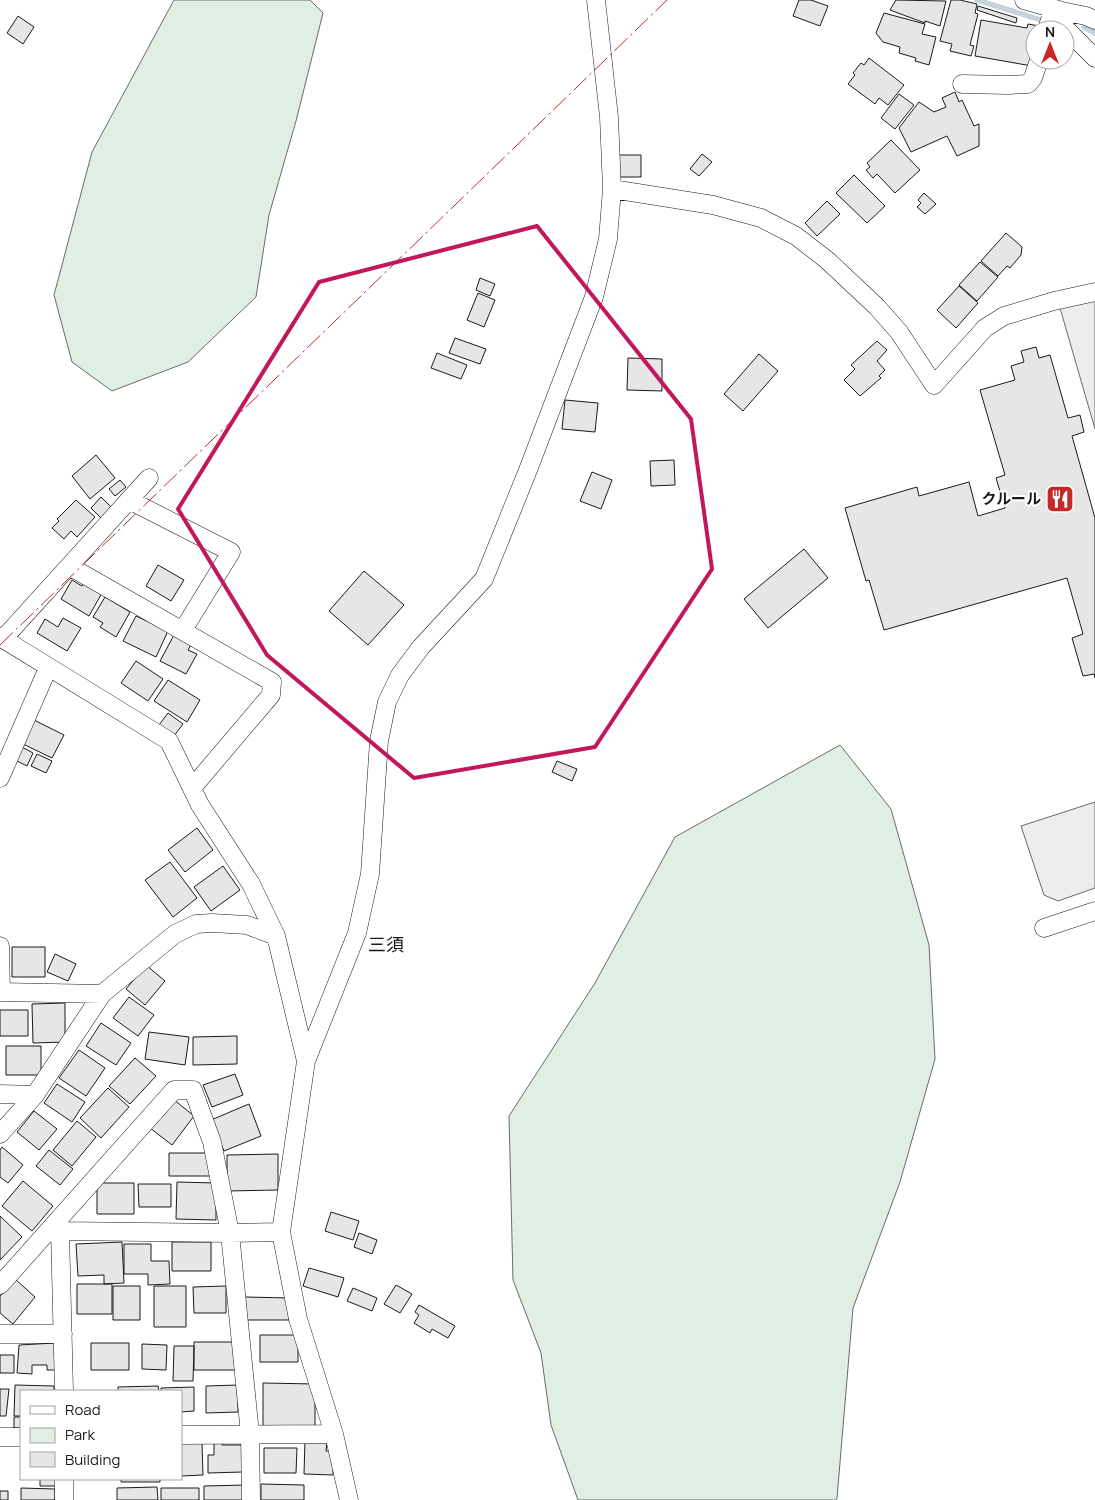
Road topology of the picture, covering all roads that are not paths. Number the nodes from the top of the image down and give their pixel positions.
1 (596, 0) edge
2 (1024, 0) edge
3 (1058, 10) junction
4 (1052, 20) edge
5 (1095, 20) edge
6 (1095, 58) edge
7 (1035, 70) edge
8 (962, 84) dead end
9 (612, 189) junction
10 (1095, 292) edge
11 (150, 478) dead end
12 (129, 500) junction
13 (69, 566) junction
14 (183, 630) junction
15 (2, 638) edge
16 (48, 668) junction
17 (0, 778) edge
18 (192, 788) junction
19 (1095, 911) edge
20 (1044, 928) dead end
21 (276, 936) junction
22 (0, 946) edge
23 (0, 992) edge
24 (102, 994) junction
25 (306, 1061) junction
26 (0, 1094) edge
27 (36, 1094) junction
28 (0, 1134) edge
29 (57, 1228) junction
30 (281, 1232) junction
31 (230, 1233) junction
32 (0, 1284) edge
33 (0, 1334) edge
34 (63, 1334) junction
35 (64, 1390) edge
36 (250, 1434) junction
37 (334, 1434) junction
38 (182, 1435) edge
39 (0, 1437) edge
40 (20, 1437) edge
41 (64, 1480) edge
42 (64, 1500) edge
43 (252, 1500) edge
44 (348, 1500) edge

1 - 9 street
2 - 3 street
3 - 4 street
3 - 5 street
3 - 6 street
7 - 8 street
9 - 10 street
9 - 25 street
11 - 12 street
12 - 13 street
12 - 14 street
13 - 14 street
13 - 15 street
14 - 18 street
15 - 16 street
16 - 17 street
16 - 18 street
18 - 21 street
19 - 20 street
21 - 24 street
21 - 25 street
22 - 23 street
23 - 24 street
24 - 27 street
25 - 30 street
26 - 27 street
27 - 28 street
29 - 31 street
29 - 31 street
29 - 32 street
29 - 34 street
30 - 31 street
30 - 37 street
31 - 36 street
33 - 34 street
34 - 35 street
36 - 37 street
36 - 38 street
36 - 43 street
37 - 44 street
39 - 40 street
41 - 42 street

